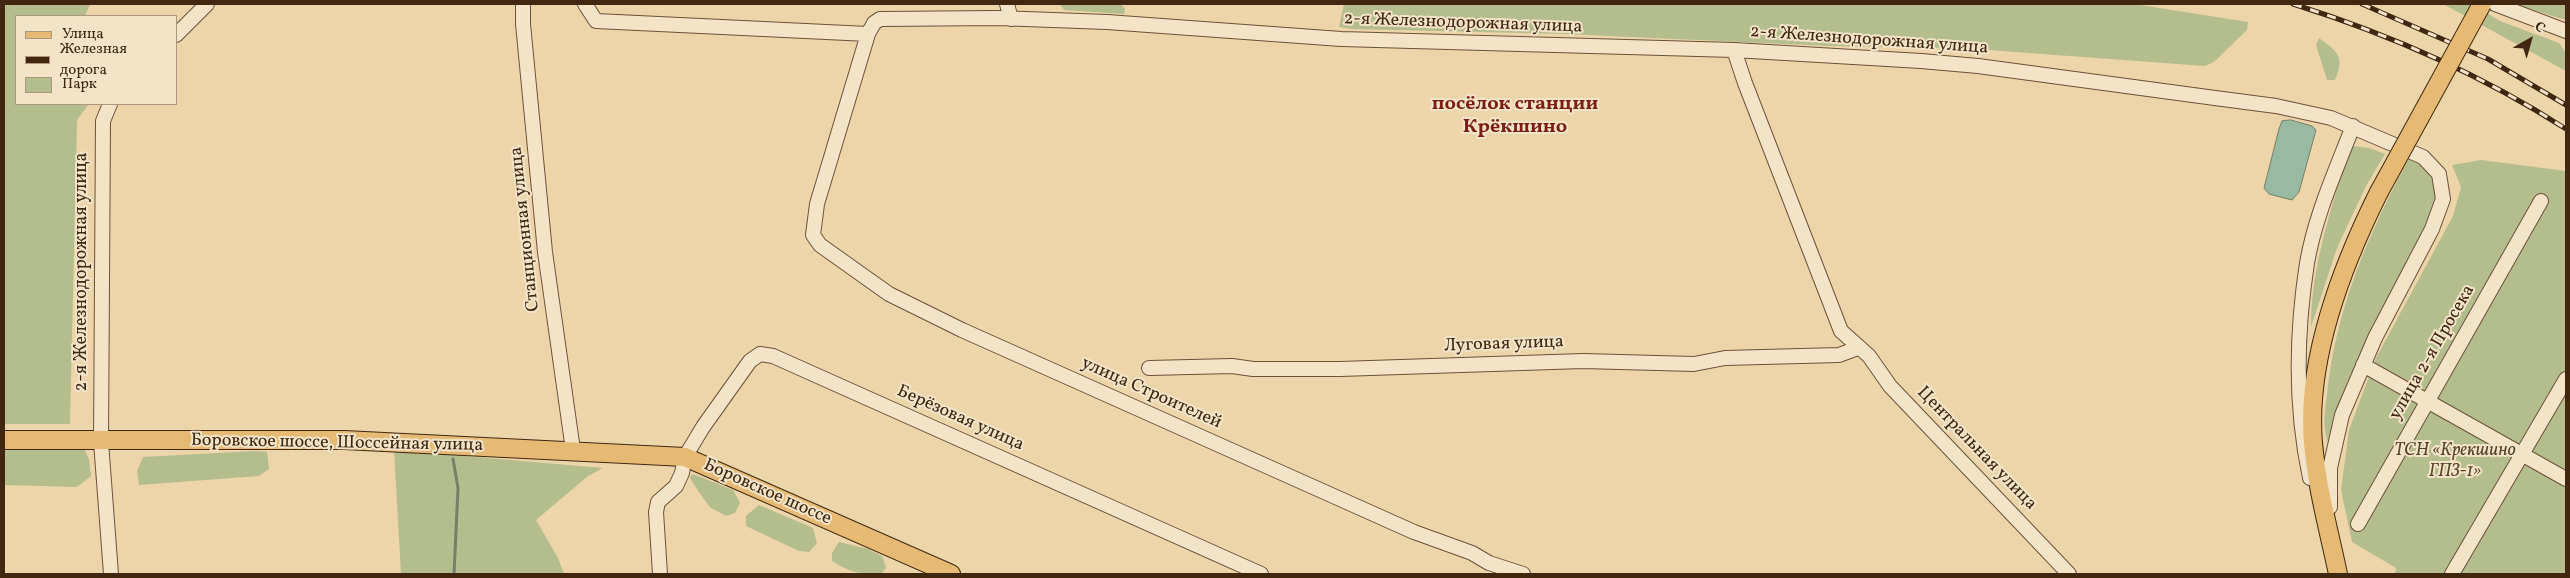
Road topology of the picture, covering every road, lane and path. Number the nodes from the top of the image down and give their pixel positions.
1 (207, 4) edge
2 (523, 4) edge
3 (585, 4) edge
4 (1007, 4) edge
5 (2482, 4) edge
6 (2495, 4) edge
7 (1011, 19) junction
8 (2566, 31) edge
9 (178, 33) edge
10 (868, 34) junction
11 (1734, 50) junction
12 (110, 105) edge
13 (2353, 126) junction
14 (2541, 201) dead end
15 (1858, 348) junction
16 (2363, 364) junction
17 (1149, 368) dead end
18 (2566, 379) edge
19 (2426, 402) junction
20 (4, 440) edge
21 (101, 442) junction
22 (573, 450) junction
23 (2522, 455) junction
24 (685, 457) junction
25 (2566, 479) edge
26 (2358, 524) dead end
27 (1492, 569) edge
28 (2337, 571) edge
29 (111, 574) edge
30 (660, 574) edge
31 (951, 574) edge
32 (1261, 574) edge
33 (1523, 574) edge
34 (2069, 574) edge
35 (2452, 574) edge

1 - 9 street
2 - 22 street, Станционная улица
3 - 10 street
4 - 7 street
5 - 28 main road, bridge
6 - 8 street
7 - 10 street, 2-я Железнодорожная улица
7 - 11 street, 2-я Железнодорожная улица
10 - 27 street, улица Строителей
11 - 13 street, 2-я Железнодорожная улица
11 - 15 street, Центральная улица
12 - 21 street, 2-я Железнодорожная улица
13 - 16 street, 2-я Железнодорожная улица
13 - 28 street
14 - 19 street, улица 2-я Просека
15 - 17 street, Луговая улица
15 - 34 street, Центральная улица
16 - 19 street
16 - 28 street, 2-я Железнодорожная улица
18 - 23 street
19 - 23 street
19 - 26 street, улица 2-я Просека
20 - 21 main road
21 - 22 main road, Боровское шоссе, Шоссейная улица
21 - 29 street, 2-я Железнодорожная улица
22 - 24 main road, Боровское шоссе
23 - 25 street
23 - 35 street
24 - 30 street, Берёзовая улица
24 - 31 main road, Боровское шоссе
24 - 32 street, Берёзовая улица
27 - 33 street, улица Строителей

